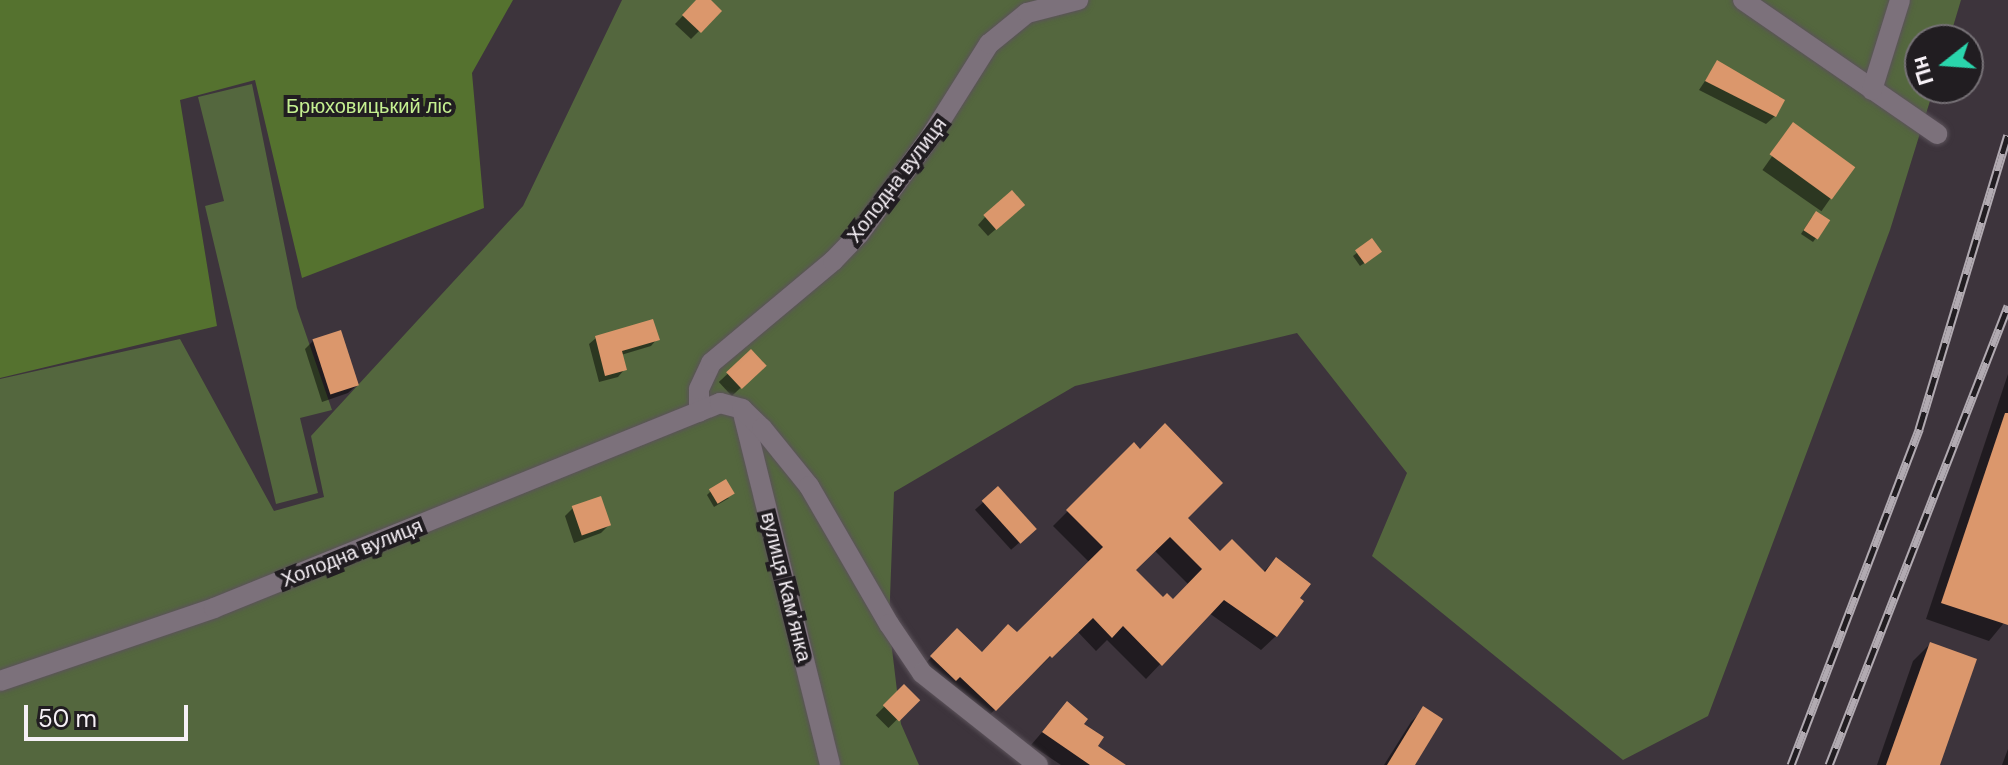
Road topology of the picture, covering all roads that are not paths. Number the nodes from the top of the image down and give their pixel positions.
1 (1078, 0) edge
2 (1743, 0) edge
3 (1900, 0) edge
4 (1872, 90) junction
5 (1937, 134) dead end
6 (742, 409) junction
7 (699, 412) junction
8 (0, 681) edge
9 (830, 765) edge
10 (1038, 765) edge

1 - 7 street, Холодна вулиця
2 - 4 street
3 - 4 street
4 - 5 street
6 - 7 street, Холодна вулиця
6 - 9 street, вулиця Камʼянка
6 - 10 street
7 - 8 street, Холодна вулиця

